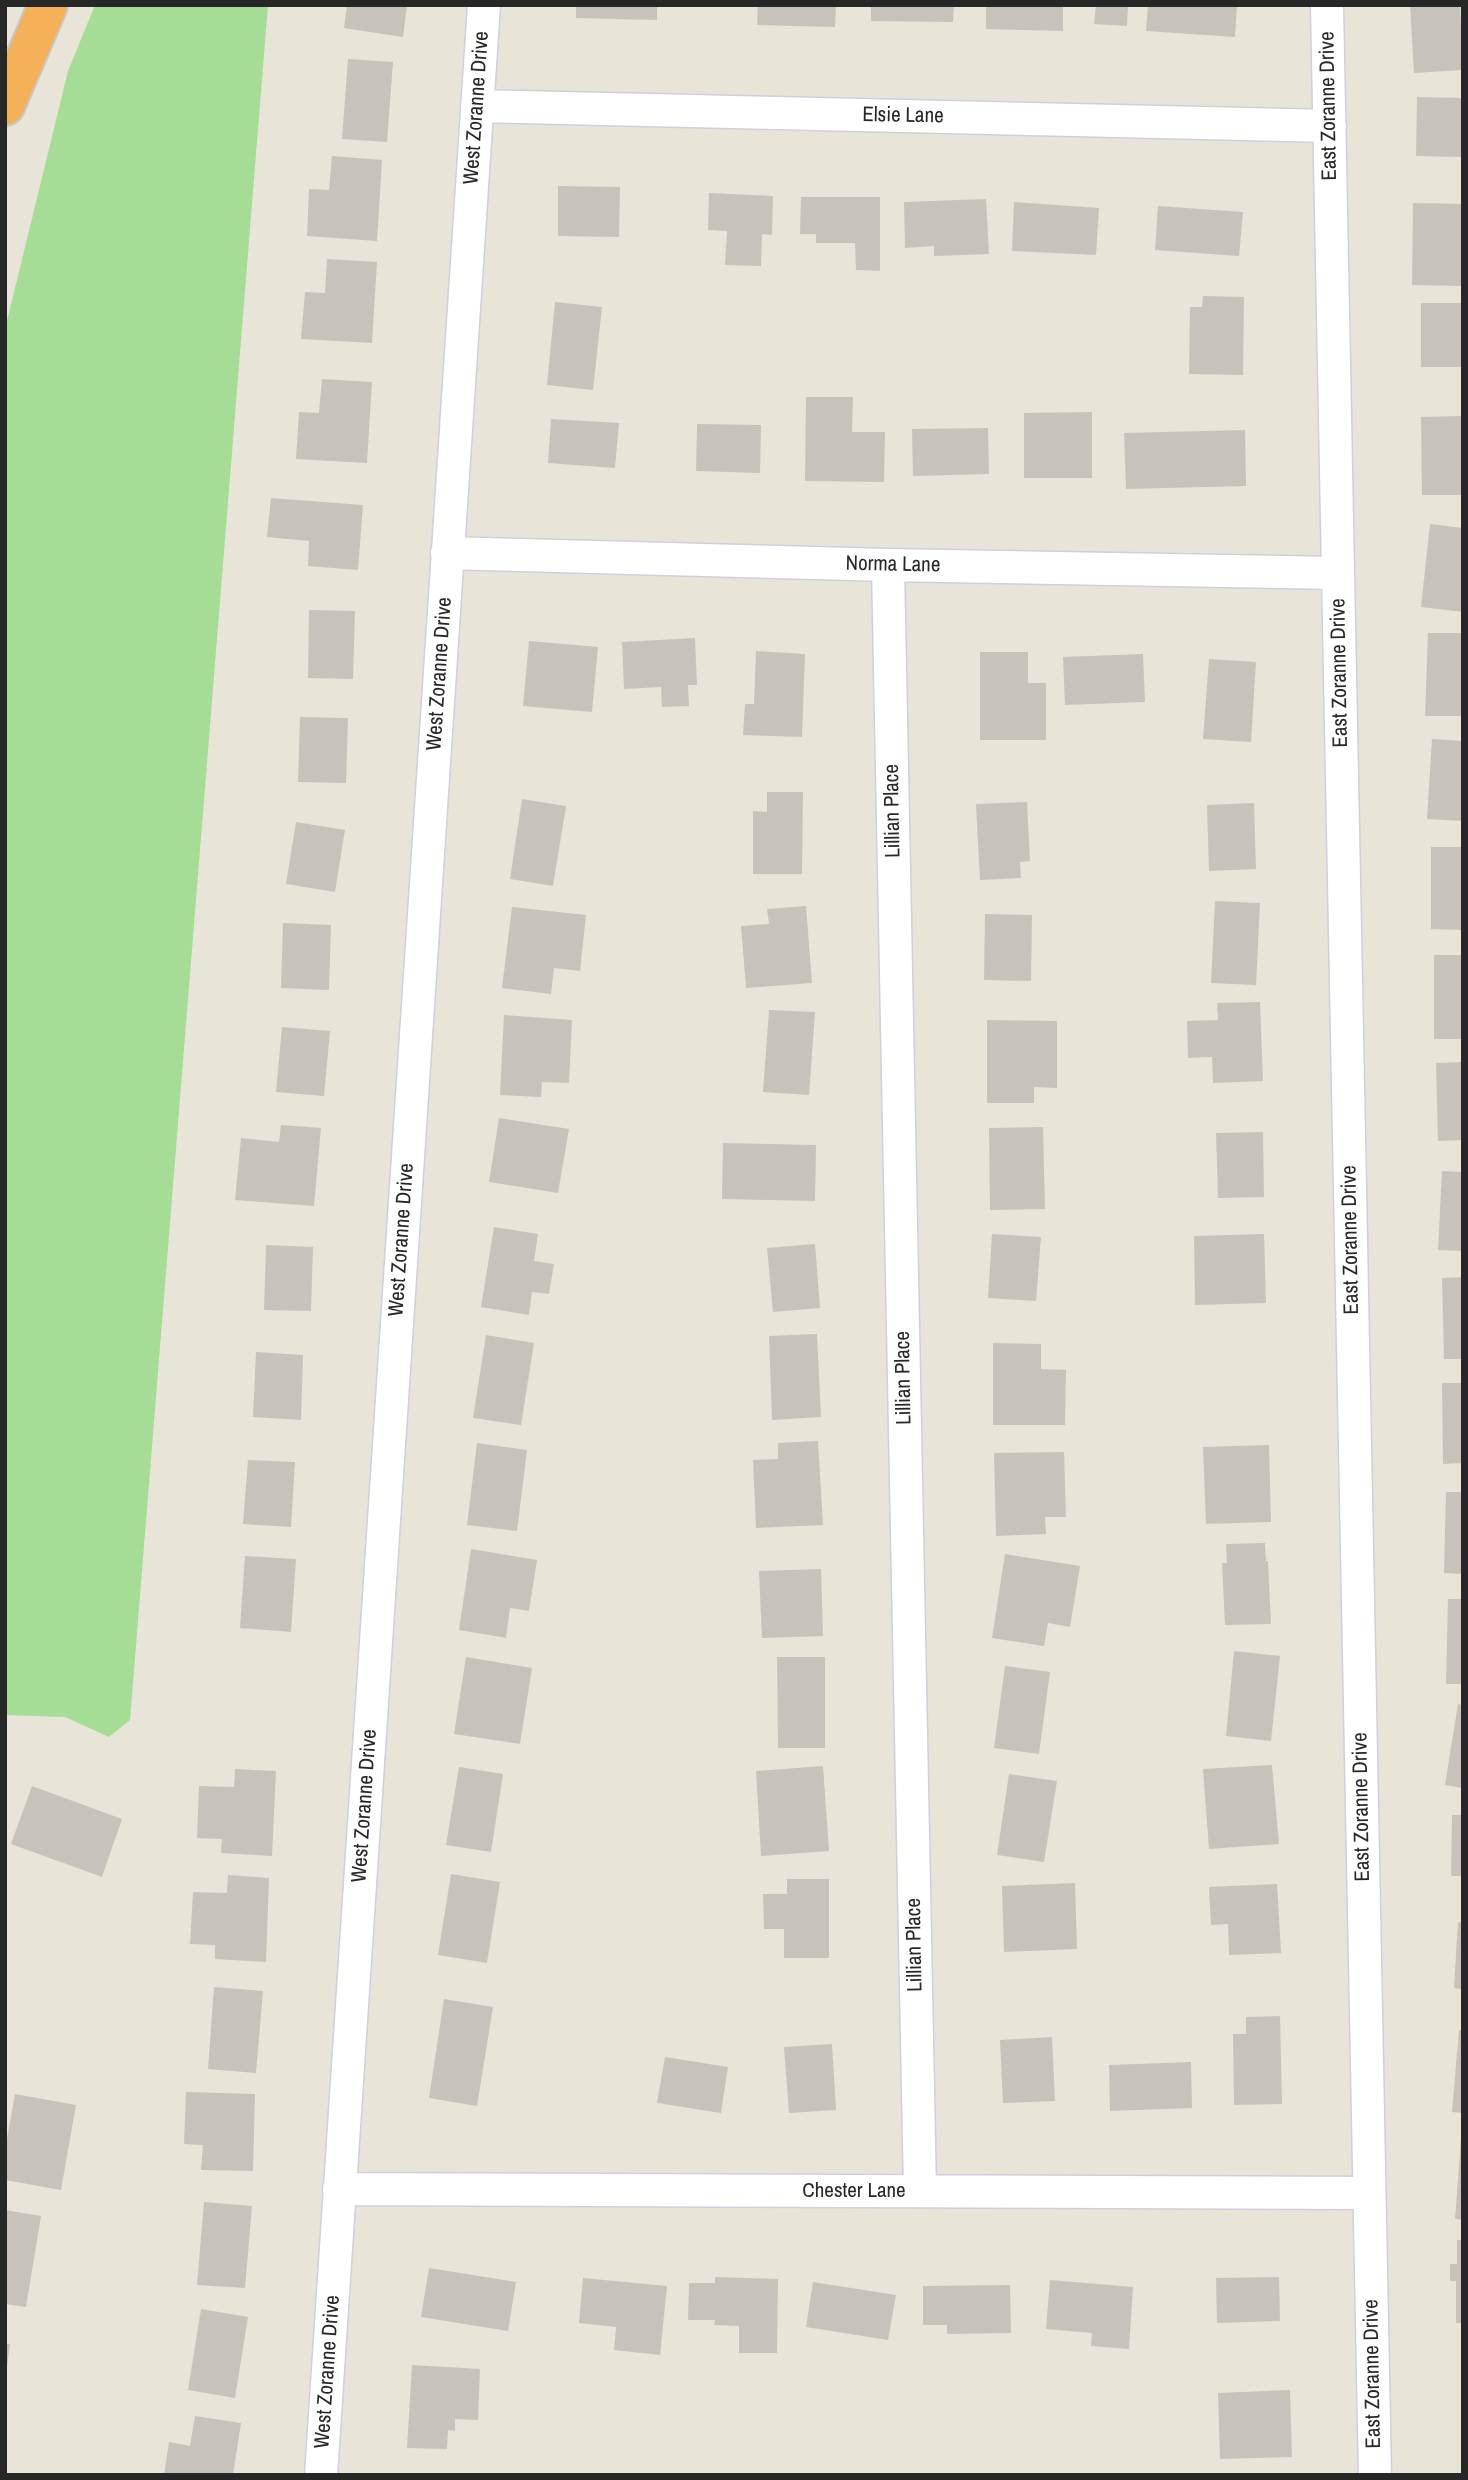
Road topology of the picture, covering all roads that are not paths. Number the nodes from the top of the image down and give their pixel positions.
1 (48, 5) edge
2 (484, 5) edge
3 (1327, 5) edge
4 (5, 106) edge
5 (477, 106) junction
6 (1330, 126) junction
7 (447, 553) junction
8 (888, 565) junction
9 (1338, 573) junction
10 (339, 2189) junction
11 (920, 2191) junction
12 (1369, 2193) junction
13 (321, 2475) edge
14 (1374, 2475) edge

1 - 4 highway
2 - 5 street, West Zoranne Drive
3 - 6 street, East Zoranne Drive
5 - 6 street, Elsie Lane
5 - 7 street, West Zoranne Drive
6 - 9 street, East Zoranne Drive
7 - 8 street, Norma Lane
7 - 10 street, West Zoranne Drive
8 - 9 street, Norma Lane
8 - 11 street, Lillian Place
9 - 12 street, East Zoranne Drive
10 - 11 street, Chester Lane
10 - 13 street, West Zoranne Drive
11 - 12 street, Chester Lane
12 - 14 street, East Zoranne Drive

